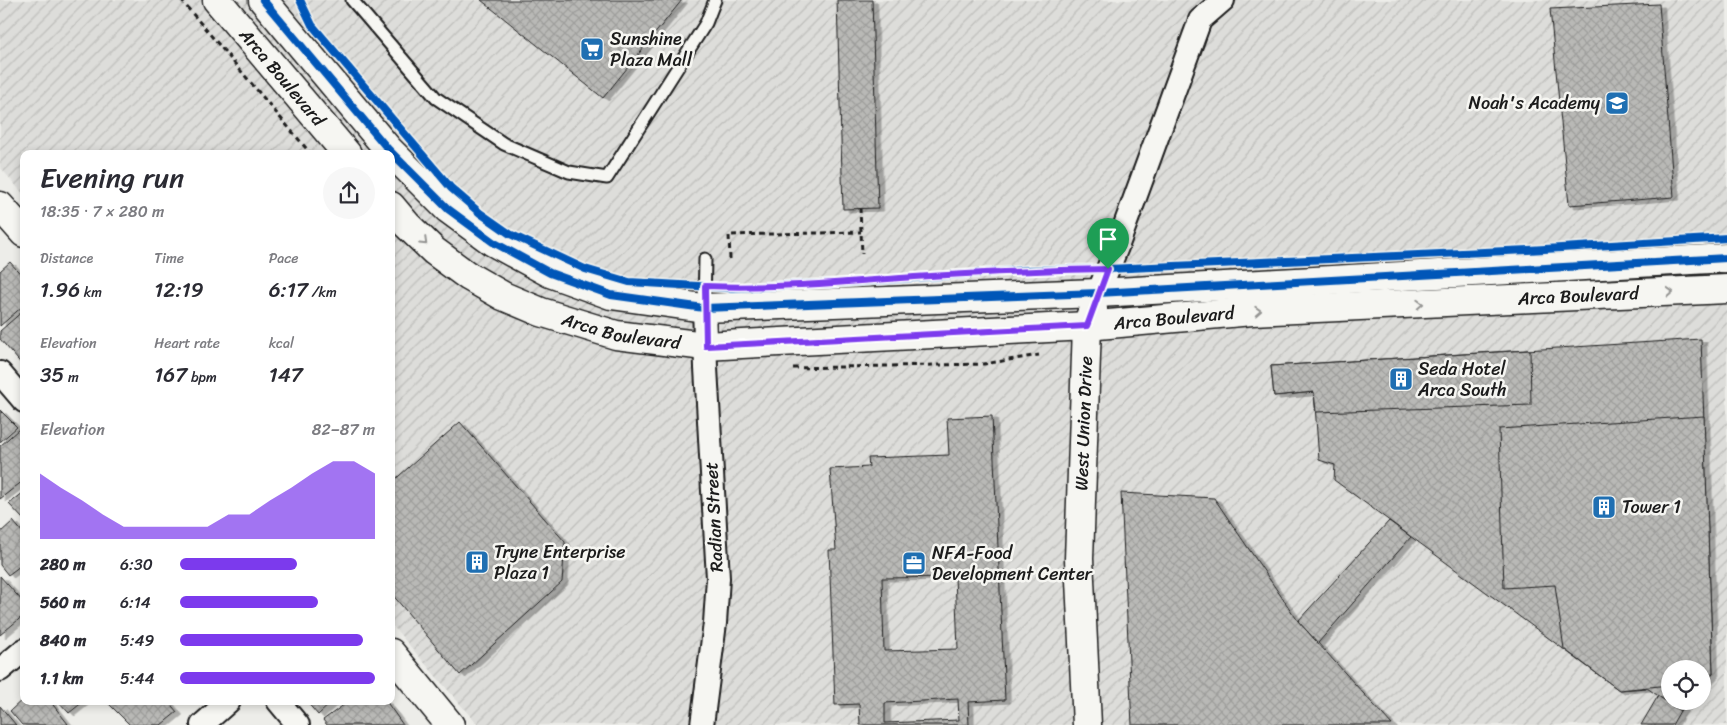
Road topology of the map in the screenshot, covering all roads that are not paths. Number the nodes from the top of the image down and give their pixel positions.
1 (217, 0) edge
2 (263, 0) edge
3 (352, 0) edge
4 (715, 0) edge
5 (1223, 0) edge
6 (344, 150) edge
7 (389, 150) edge
8 (395, 156) edge
9 (0, 206) edge
10 (395, 211) edge
11 (20, 228) edge
12 (1727, 258) edge
13 (705, 259) dead end
14 (1727, 289) edge
15 (1098, 293) junction
16 (704, 308) junction
17 (1087, 326) junction
18 (706, 346) junction
19 (0, 373) edge
20 (20, 396) edge
21 (20, 653) edge
22 (395, 658) edge
23 (0, 670) edge
24 (224, 705) edge
25 (281, 705) edge
26 (202, 725) edge
27 (298, 725) edge
28 (450, 725) edge
29 (702, 725) edge
30 (1087, 725) edge

1 - 6 street, Arca Boulevard
2 - 7 street, Arca Boulevard
3 - 4 lane
5 - 15 street, West Union Drive
8 - 16 street, Arca Boulevard
9 - 11 street
10 -> 18 street, Arca Boulevard
12 - 15 street, Arca Boulevard
13 - 16 lane
17 -> 14 street, Arca Boulevard
15 - 16 street, Arca Boulevard
15 - 17 street, West Union Drive
16 - 18 street, Radian Street
17 - 18 street, Arca Boulevard
17 - 30 street, West Union Drive
18 - 29 street, Radian Street
19 - 20 street
21 - 23 street
22 - 28 street
24 - 26 street
25 - 27 street

